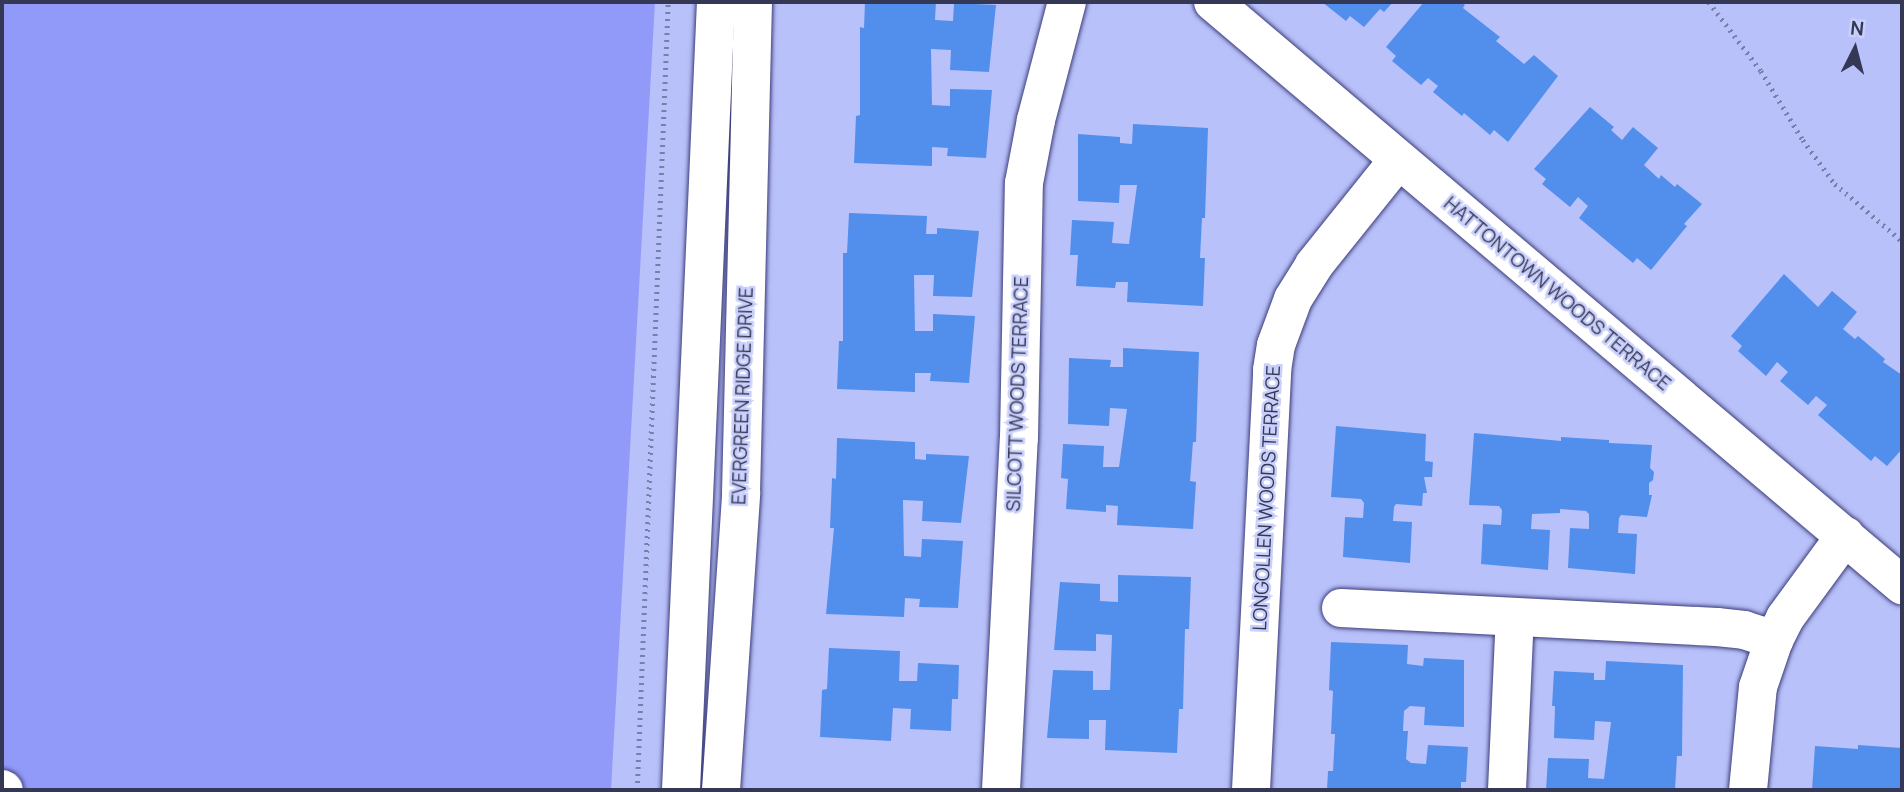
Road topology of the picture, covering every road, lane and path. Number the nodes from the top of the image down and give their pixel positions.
1 (668, 2) edge
2 (716, 2) edge
3 (753, 2) edge
4 (1068, 2) edge
5 (1213, 2) edge
6 (1709, 2) edge
7 (1398, 160) junction
8 (1902, 241) edge
9 (1845, 536) junction
10 (1902, 585) edge
11 (1341, 608) dead end
12 (1515, 617) junction
13 (1774, 640) junction
14 (637, 790) edge
15 (681, 790) edge
16 (720, 790) edge
17 (1001, 790) edge
18 (1251, 790) edge
19 (1507, 790) edge
20 (1748, 790) edge

1 - 14 path
2 - 15 street
3 - 16 street, EVERGREEN RIDGE DRIVE
4 - 17 street, SILCOTT WOODS TERRACE
5 - 7 street, HATTONTOWN WOODS TERRACE
6 - 8 path
7 - 9 street, HATTONTOWN WOODS TERRACE
7 - 18 street, LONGOLLEN WOODS TERRACE
9 - 10 street, HATTONTOWN WOODS TERRACE
9 - 13 street
11 - 12 street
12 - 13 street
12 - 19 street
13 - 20 street

